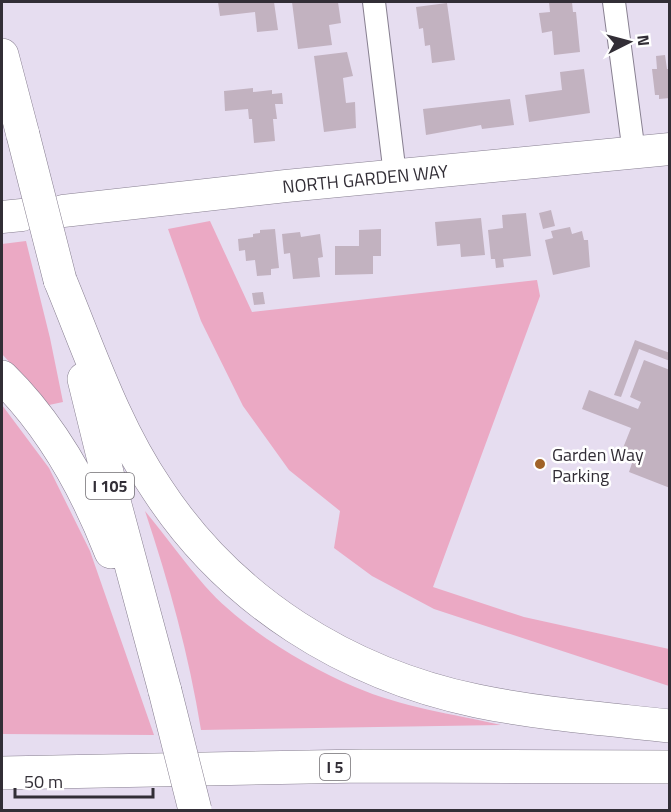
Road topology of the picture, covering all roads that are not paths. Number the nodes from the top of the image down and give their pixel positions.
1 (374, 2) edge
2 (614, 2) edge
3 (2, 55) edge
4 (669, 149) edge
5 (634, 153) junction
6 (395, 175) junction
7 (63, 211) dead end
8 (60, 280) junction
9 (2, 376) edge
10 (165, 690) junction
11 (669, 726) edge
12 (669, 767) edge
13 (2, 773) edge
14 (195, 810) edge

1 - 6 street
2 - 5 street
3 - 8 highway, I 105, bridge
4 - 5 street, NORTH GARDEN WAY
5 - 6 street, NORTH GARDEN WAY
6 - 7 street, NORTH GARDEN WAY
8 - 10 highway, I 105
8 - 11 highway
9 - 10 highway
10 - 14 highway, I 105, bridge
12 - 13 highway, I 5

